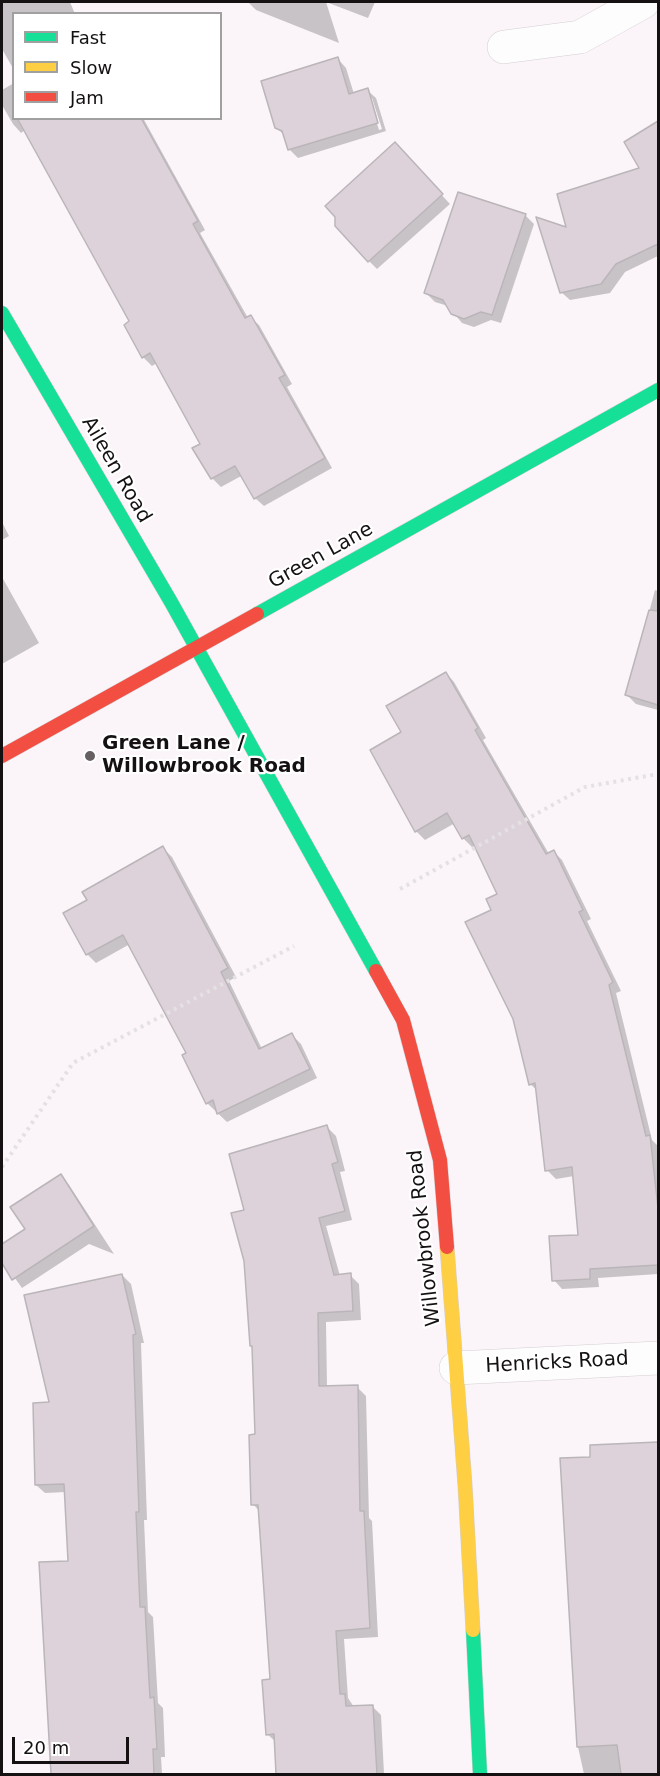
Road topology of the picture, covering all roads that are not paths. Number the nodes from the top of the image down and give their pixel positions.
1 (643, 2) edge
2 (504, 47) dead end
3 (2, 314) edge
4 (658, 390) edge
5 (196, 648) junction
6 (2, 756) edge
7 (658, 1358) edge
8 (456, 1368) junction
9 (480, 1774) edge

1 - 2 street
3 - 5 street, Aileen Road
4 - 5 street, Green Lane
5 - 6 street, Green Lane
5 - 8 street, Willowbrook Road
7 - 8 street, Henricks Road
8 - 9 street, Willowbrook Road

